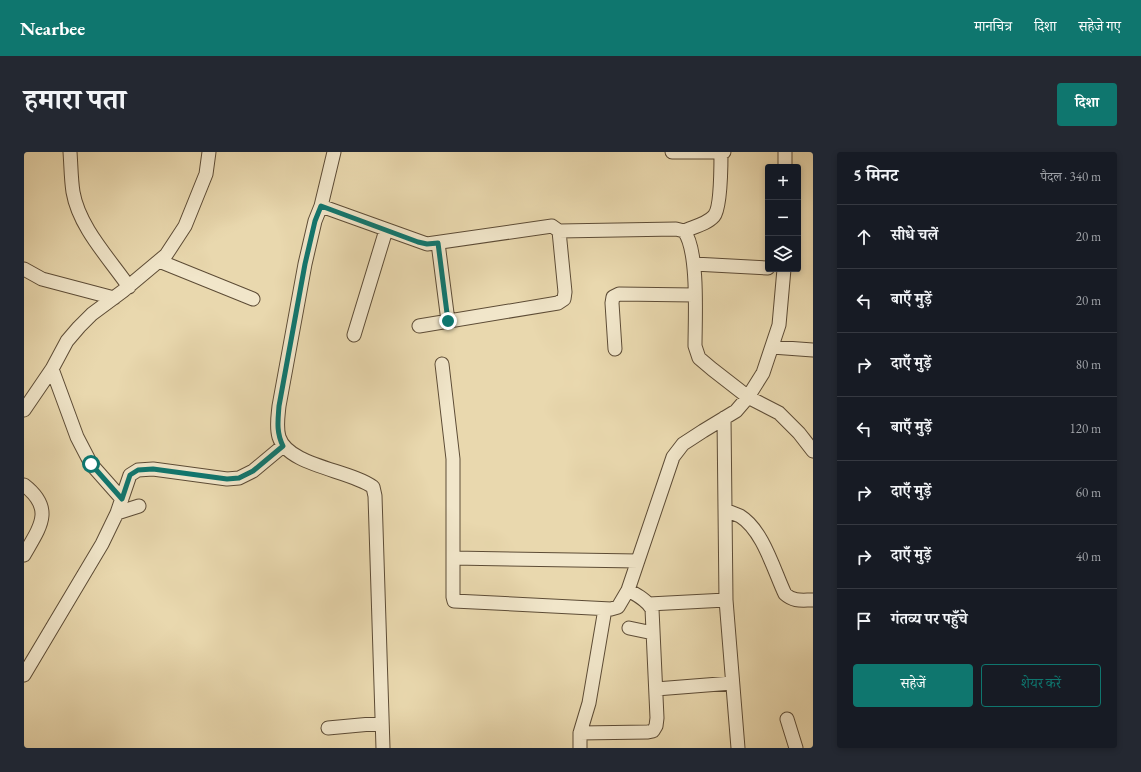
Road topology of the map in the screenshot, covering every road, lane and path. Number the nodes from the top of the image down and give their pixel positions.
1 (70, 152) edge
2 (209, 152) edge
3 (334, 152) edge
4 (672, 152) edge
5 (721, 152) edge
6 (724, 152) edge
7 (785, 152) edge
8 (785, 164) edge
9 (321, 206) junction
10 (386, 230) junction
11 (559, 231) junction
12 (684, 231) junction
13 (438, 243) junction
14 (159, 261) junction
15 (694, 264) junction
16 (765, 268) edge
17 (24, 269) edge
18 (784, 272) edge
19 (129, 286) junction
20 (694, 295) junction
21 (114, 298) junction
22 (253, 299) dead end
23 (448, 321) junction
24 (419, 326) dead end
25 (354, 335) dead end
26 (772, 347) junction
27 (615, 349) dead end
28 (813, 350) edge
29 (442, 364) dead end
30 (52, 369) junction
31 (748, 397) junction
32 (24, 410) edge
33 (724, 418) junction
34 (283, 446) junction
35 (813, 451) edge
36 (24, 485) edge
37 (122, 499) junction
38 (140, 506) dead end
39 (725, 510) junction
40 (117, 513) junction
41 (24, 555) edge
42 (453, 558) junction
43 (638, 560) junction
44 (628, 590) junction
45 (726, 600) junction
46 (813, 600) edge
47 (649, 604) junction
48 (606, 609) junction
49 (629, 628) dead end
50 (653, 633) junction
51 (24, 675) edge
52 (732, 683) junction
53 (656, 689) junction
54 (788, 719) dead end
55 (382, 723) junction
56 (328, 728) dead end
57 (580, 733) junction
58 (383, 748) edge
59 (580, 748) edge
60 (738, 748) edge
61 (796, 748) edge

1 - 19 street
2 - 14 street
3 - 9 street
4 - 5 street
5 - 6 street
5 - 12 street
7 - 8 street
9 - 10 street
9 - 34 street
10 - 13 street
10 - 25 street
11 - 12 street
11 - 13 street
11 - 23 street
12 - 15 street
13 - 23 street
14 - 19 street
14 - 22 street
15 - 16 street
15 - 20 street
17 - 21 street
18 - 26 street
19 - 21 street
20 - 27 street
20 - 31 street
21 - 30 street
23 - 24 street
26 - 28 street
26 - 31 street
29 - 42 street
30 - 32 street
30 - 37 street
31 - 33 street
31 - 35 street
33 - 39 street
33 - 43 street
34 - 37 street
34 - 55 street
36 - 41 street
37 - 40 street
38 - 40 street
39 - 45 street
39 - 46 street
40 - 51 street
42 - 43 street
42 - 48 street
43 - 44 street
44 - 47 street
44 - 48 street
45 - 47 street
45 - 52 street
47 - 50 street
48 - 57 street
49 - 50 street
50 - 53 street
52 - 53 street
52 - 60 street
53 - 57 street
54 - 61 street
55 - 56 street
55 - 58 street
57 - 59 street

